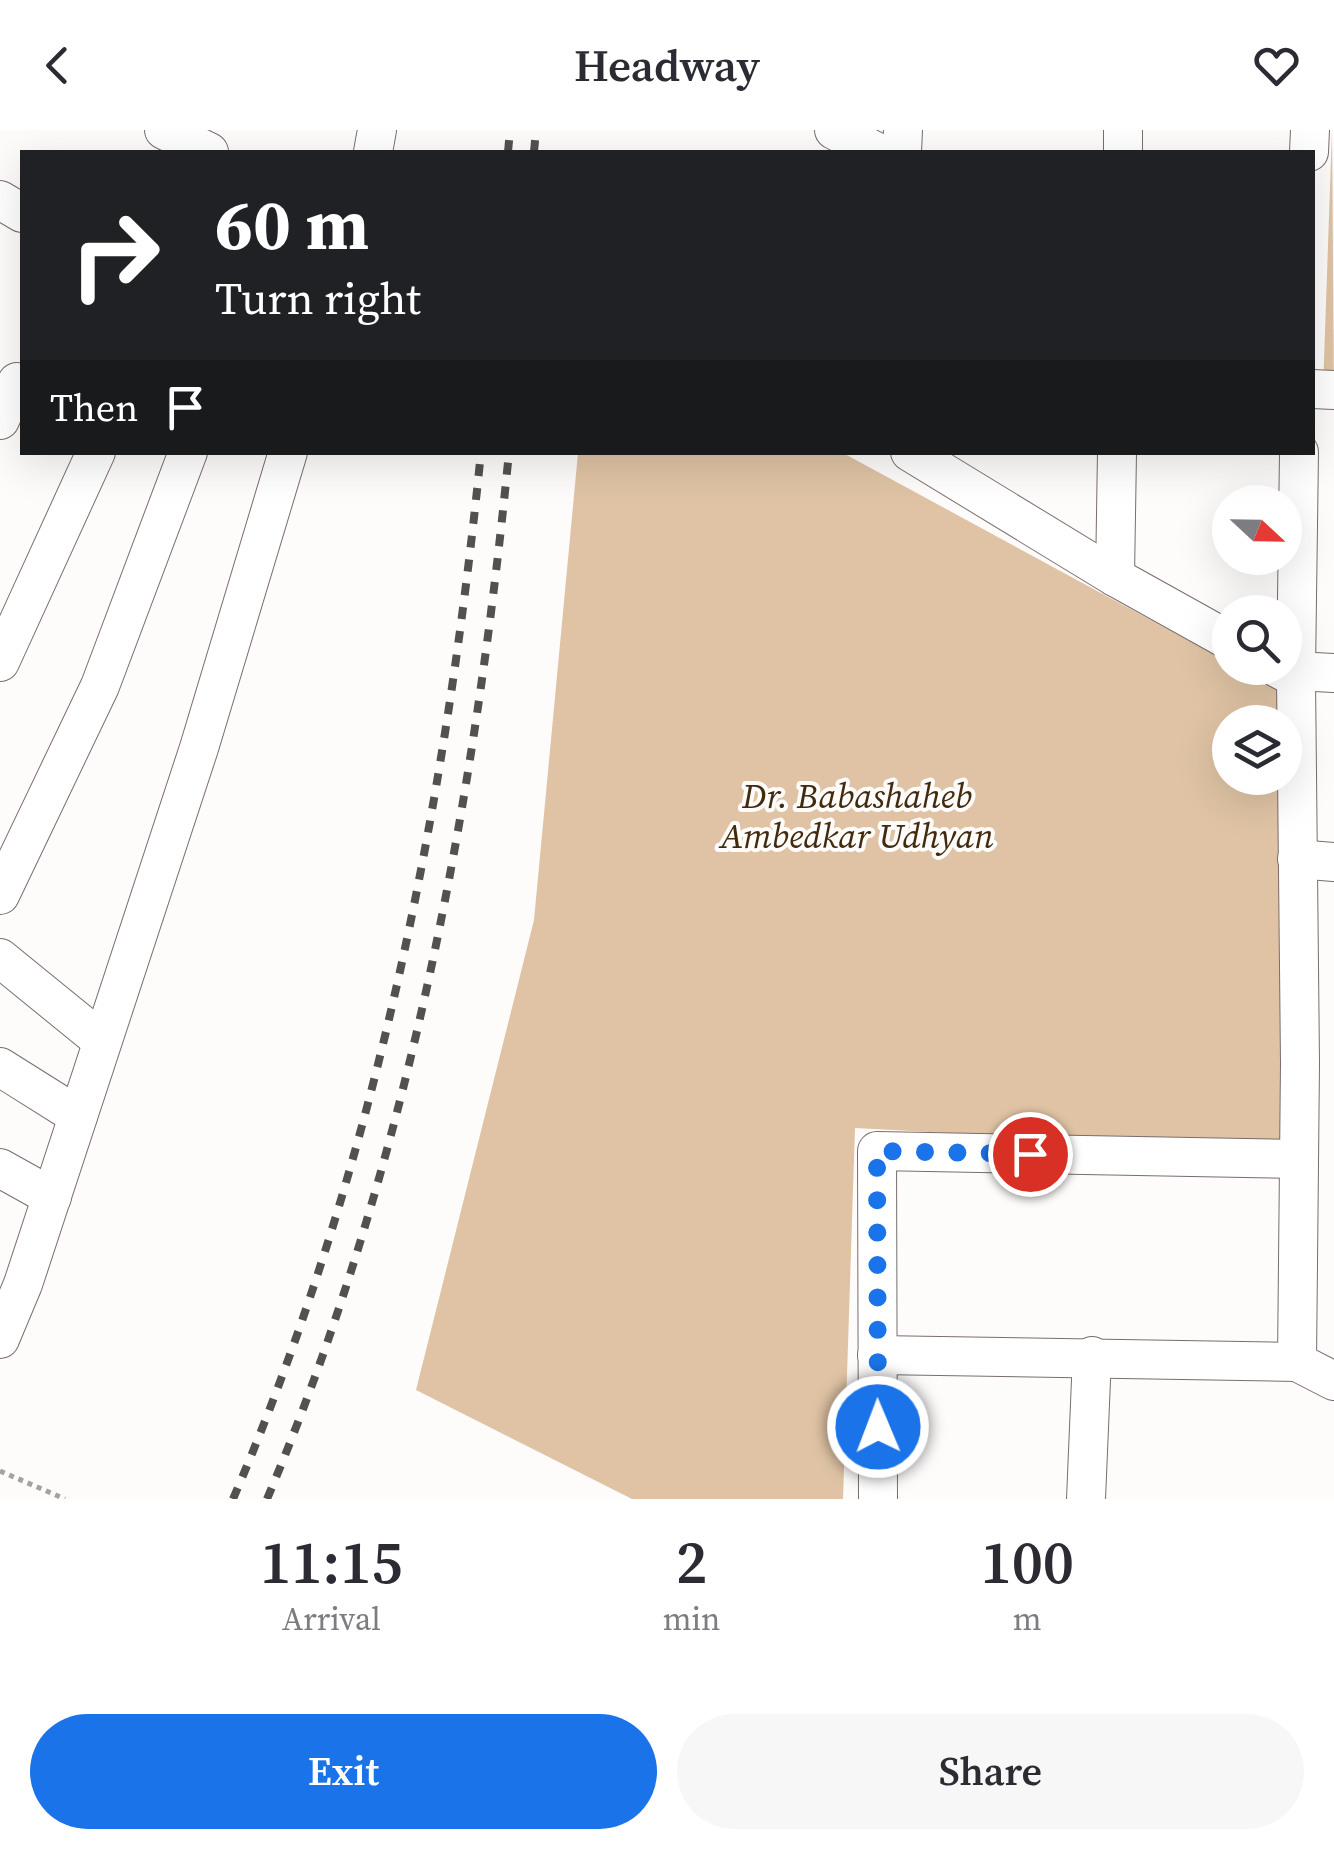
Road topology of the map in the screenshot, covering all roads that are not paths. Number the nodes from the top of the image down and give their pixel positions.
1 (164, 130) edge
2 (834, 130) edge
3 (206, 150) edge
4 (873, 150) edge
5 (13, 380) edge
6 (0, 420) edge
7 (95, 455) edge
8 (187, 455) edge
9 (287, 455) edge
10 (915, 455) edge
11 (1117, 455) edge
12 (1299, 455) edge
13 (1114, 577) junction
14 (1293, 595) edge
15 (1212, 631) edge
16 (0, 662) edge
17 (1302, 672) edge
18 (1334, 673) edge
19 (1290, 685) edge
20 (1296, 859) junction
21 (1334, 862) edge
22 (0, 895) edge
23 (0, 958) edge
24 (102, 1042) junction
25 (1317, 1063) edge
26 (0, 1067) edge
27 (78, 1116) junction
28 (1298, 1159) junction
29 (0, 1168) edge
30 (52, 1197) junction
31 (12, 1278) edge
32 (0, 1339) edge
33 (877, 1354) junction
34 (1092, 1356) junction
35 (1297, 1362) junction
36 (1334, 1381) edge
37 (878, 1499) edge
38 (1086, 1499) edge

1 - 3 street
2 - 4 street
5 - 6 street
7 - 16 street
8 - 22 street
9 - 24 street
10 - 13 street
11 - 13 street
12 - 14 street
13 - 15 street
17 - 18 street
19 - 20 street
20 - 21 street
20 - 25 street
23 - 24 street
24 - 27 street
25 - 28 street
26 - 27 street
27 - 30 street
28 - 33 street
28 - 35 street
29 - 30 street
30 - 31 street
31 - 32 street
33 - 34 street
33 - 37 street
34 - 35 street
34 - 38 street
35 - 36 street

